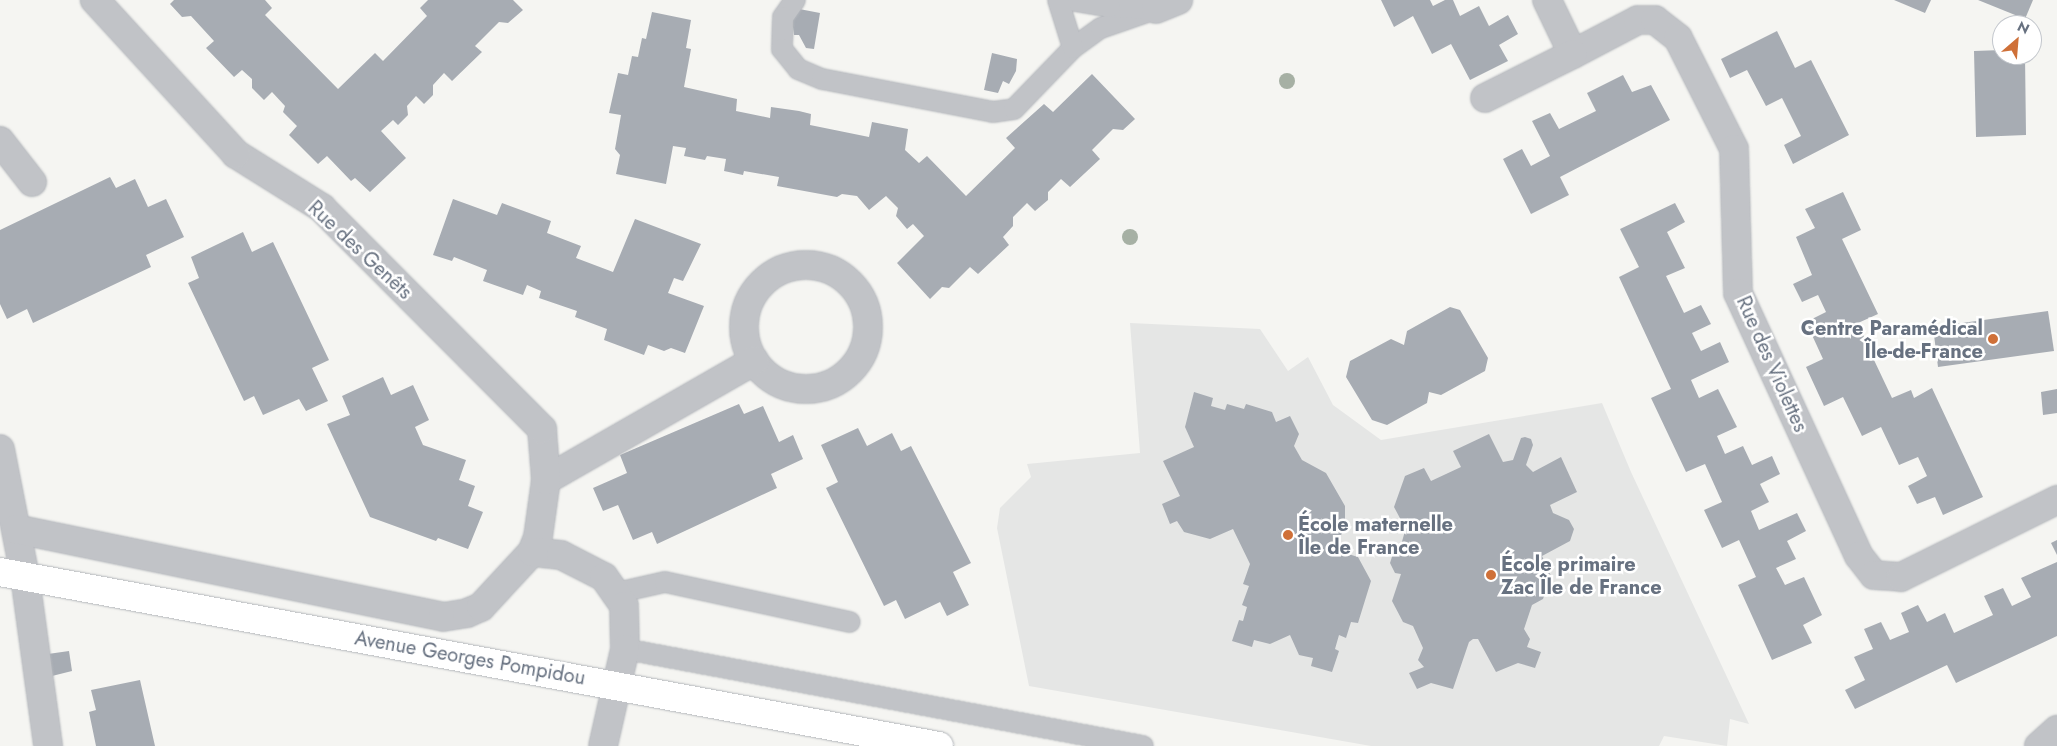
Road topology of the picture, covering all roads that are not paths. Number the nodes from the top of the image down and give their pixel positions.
1 (95, 0) edge
2 (795, 0) edge
3 (1058, 0) edge
4 (1069, 0) edge
5 (1547, 0) edge
6 (1167, 5) edge
7 (1073, 48) junction
8 (1573, 54) junction
9 (1485, 98) dead end
10 (0, 141) edge
11 (32, 182) dead end
12 (754, 361) junction
13 (0, 449) edge
14 (546, 480) junction
15 (2057, 500) edge
16 (16, 528) junction
17 (532, 552) junction
18 (12, 574) edge
19 (616, 593) junction
20 (850, 622) dead end
21 (626, 649) junction
22 (617, 685) junction
23 (2057, 730) edge
24 (48, 746) edge
25 (603, 746) edge
26 (939, 746) edge
27 (1143, 746) edge
28 (2039, 746) edge

1 - 14 street, Rue des Genêts
2 - 7 lane
3 - 7 lane
4 - 6 lane
5 - 8 street
6 - 7 lane
8 - 9 street, Rue des Violettes
8 - 15 street, Rue des Violettes
10 - 11 street
12 - 12 street
12 - 14 street
13 - 16 street
14 - 17 street, Rue des Genêts
16 - 17 street, Rue des Genêts
16 - 18 street
17 - 19 street
18 - 22 main road, Avenue Georges Pompidou
18 - 24 street
19 - 20 lane
19 - 21 street
21 - 22 street
21 - 27 lane
22 - 25 street
22 - 26 main road, Avenue Georges Pompidou
23 - 28 street

